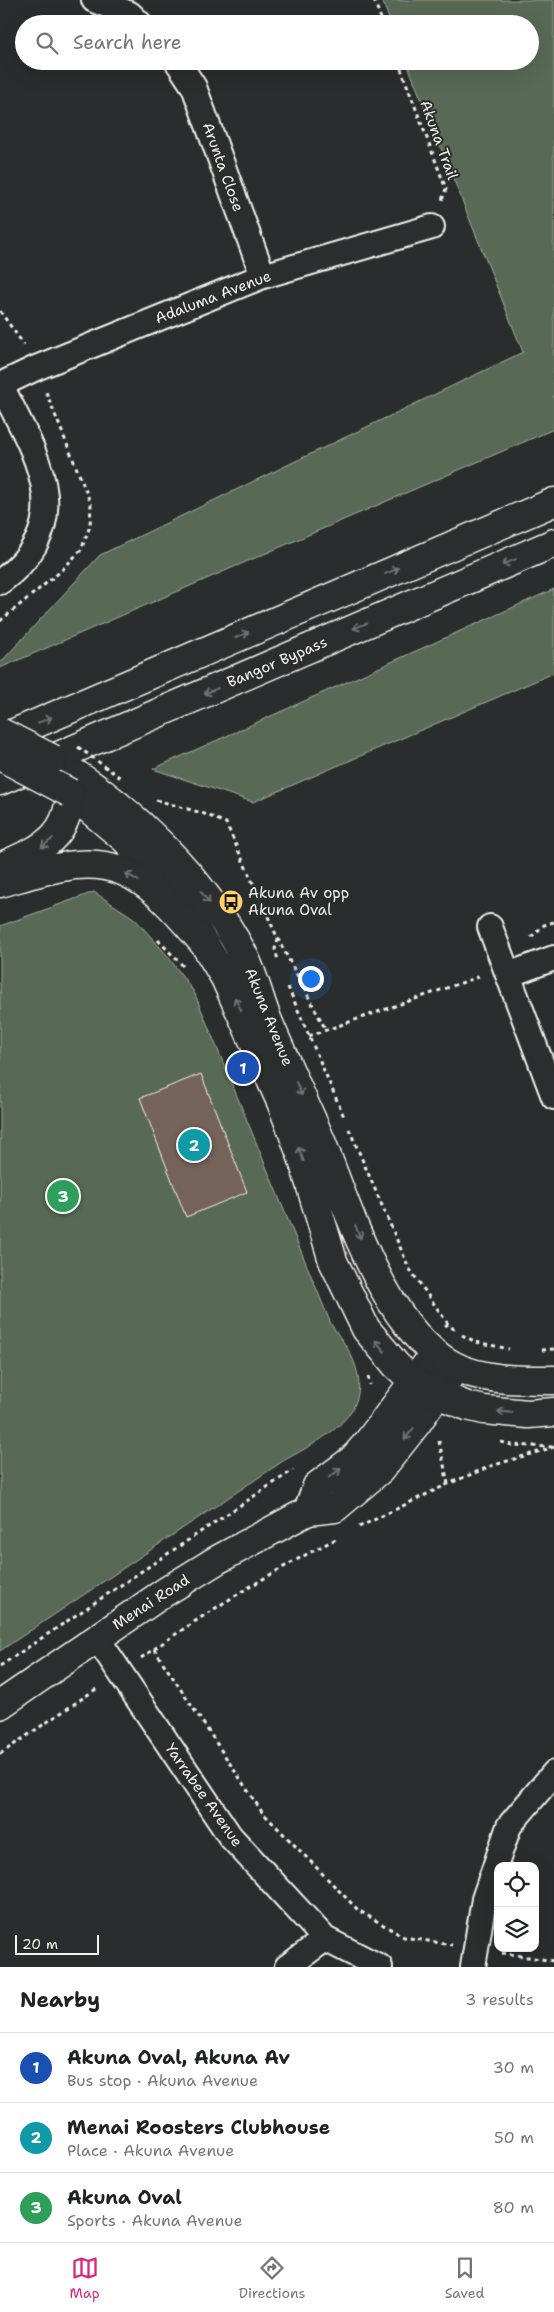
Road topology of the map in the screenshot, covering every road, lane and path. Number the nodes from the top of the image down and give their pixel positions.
1 (94, 0) edge
2 (374, 0) edge
3 (131, 15) edge
4 (380, 15) edge
5 (184, 70) edge
6 (401, 70) edge
7 (432, 227) joint
8 (263, 276) junction
9 (0, 311) edge
10 (36, 368) junction
11 (0, 384) edge
12 (554, 502) edge
13 (554, 543) edge
14 (0, 582) edge
15 (0, 732) edge
16 (0, 739) edge
17 (0, 756) edge
18 (0, 781) edge
19 (128, 783) dead end
20 (88, 792) junction
21 (148, 797) dead end
22 (0, 867) edge
23 (0, 883) edge
24 (490, 927) dead end
25 (278, 939) junction
26 (206, 946) junction
27 (554, 958) edge
28 (281, 968) dead end
29 (506, 968) junction
30 (287, 986) dead end
31 (326, 1030) junction
32 (309, 1036) junction
33 (554, 1097) edge
34 (448, 1324) junction
35 (554, 1349) edge
36 (515, 1350) dead end
37 (534, 1351) dead end
38 (438, 1354) junction
39 (405, 1373) junction
40 (554, 1380) edge
41 (370, 1393) dead end
42 (437, 1394) junction
43 (554, 1412) edge
44 (438, 1436) dead end
45 (554, 1447) edge
46 (296, 1469) dead end
47 (448, 1484) junction
48 (308, 1511) junction
49 (356, 1528) dead end
50 (339, 1537) dead end
51 (97, 1638) junction
52 (154, 1649) junction
53 (0, 1666) edge
54 (120, 1672) junction
55 (0, 1705) edge
56 (0, 1754) edge
57 (554, 1773) edge
58 (325, 1939) junction
59 (474, 1958) edge
60 (554, 1961) edge
61 (287, 1967) edge
62 (380, 1967) edge

1 - 3 street
2 - 4 path
5 - 8 street, Arunta Close
6 - 7 path, Akuna Trail
7 - 8 street, Adaluma Avenue
8 - 10 street, Adaluma Avenue
9 - 10 path
10 - 11 street, Adaluma Avenue
11 - 14 street
16 -> 12 main road
13 -> 18 main road, Bangor Bypass
15 - 20 main road, bridge
17 - 20 main road, Akuna Avenue, bridge
19 - 20 path
20 -> 22 main road
20 - 26 main road, Akuna Avenue
20 -> 38 main road, Akuna Avenue
21 - 25 path
26 -> 23 main road
24 - 29 street
25 - 28 path
25 - 31 path
39 -> 26 main road, Akuna Avenue
27 - 29 street
29 - 31 path
29 - 33 street
30 - 32 path
31 - 32 path
32 - 34 path
34 - 36 path
34 - 38 path
35 - 37 path
38 - 39 main road
38 - 40 main road
38 - 42 main road, Menai Road
39 - 41 path
39 - 42 main road, Akuna Avenue
48 -> 39 main road
43 -> 42 main road
42 -> 48 main road, Menai Road
44 - 47 path
45 - 47 path
46 - 53 path
47 - 49 path
48 - 51 main road, Menai Road
50 - 52 path
51 - 54 street, Yarrabee Avenue
51 - 55 main road, Menai Road
52 - 54 path
52 - 59 path
54 - 56 path
54 - 58 street, Yarrabee Avenue
57 - 59 street
58 - 61 street
58 - 62 street, Yarrabee Avenue
59 - 60 path

